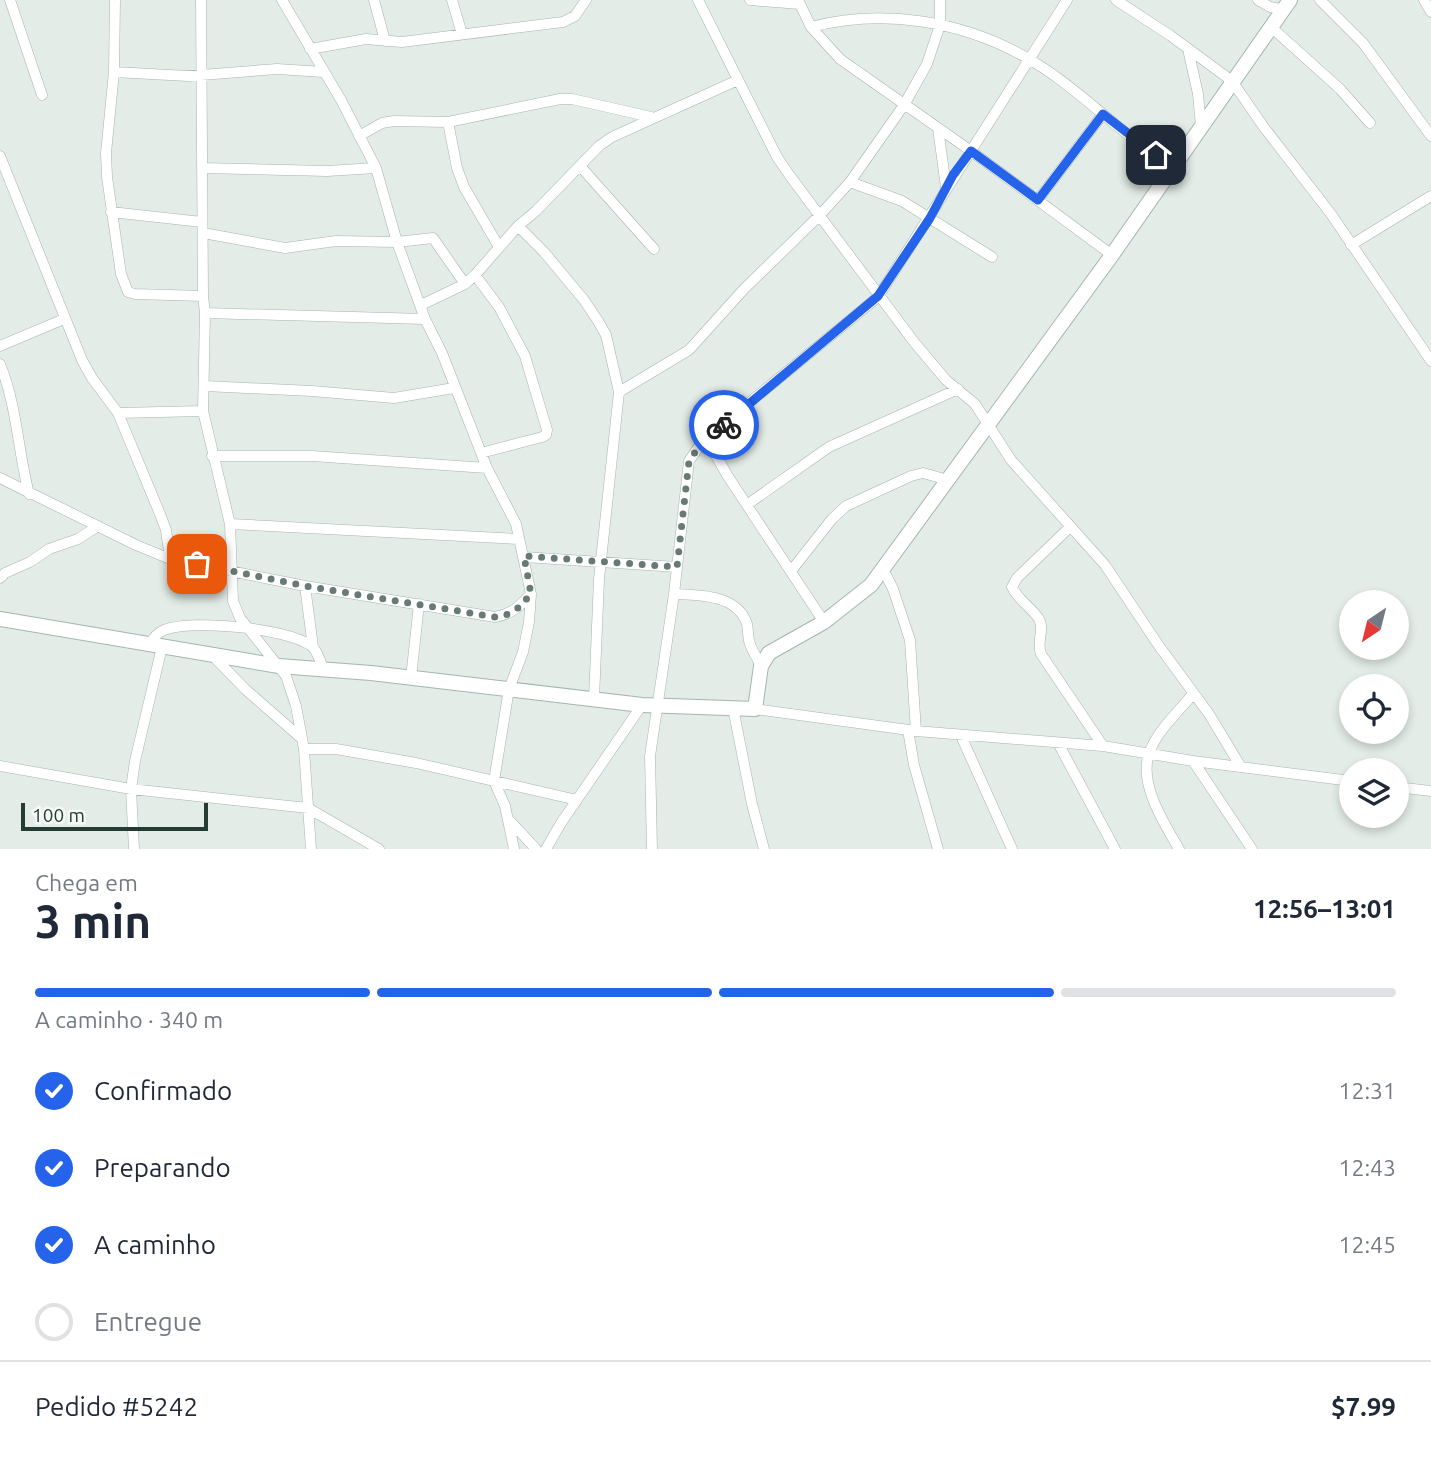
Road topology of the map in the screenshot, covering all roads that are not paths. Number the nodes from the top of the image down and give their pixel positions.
1 (10, 0) edge
2 (115, 0) edge
3 (201, 0) edge
4 (282, 0) edge
5 (374, 0) edge
6 (452, 0) edge
7 (586, 0) edge
8 (698, 0) edge
9 (750, 0) edge
10 (940, 0) edge
11 (1067, 0) edge
12 (1115, 0) edge
13 (1258, 0) edge
14 (1320, 0) edge
15 (1424, 0) edge
16 (799, 2) edge
17 (1287, 5) edge
18 (1431, 12) edge
19 (940, 24) junction
20 (811, 27) junction
21 (1271, 27) junction
22 (463, 34) junction
23 (385, 41) junction
24 (310, 49) junction
25 (1188, 49) junction
26 (1028, 58) junction
27 (114, 72) junction
28 (323, 72) junction
29 (202, 75) junction
30 (738, 80) junction
31 (1232, 81) junction
32 (42, 94) dead end
33 (904, 105) junction
34 (1103, 114) junction
35 (652, 117) junction
36 (448, 122) junction
37 (1370, 123) dead end
38 (1201, 126) junction
39 (937, 128) junction
40 (359, 136) junction
41 (1431, 136) edge
42 (971, 151) junction
43 (0, 156) edge
44 (580, 166) junction
45 (202, 167) junction
46 (376, 168) junction
47 (1171, 168) junction
48 (850, 182) junction
49 (946, 187) junction
50 (1431, 197) edge
51 (1038, 200) junction
52 (111, 212) junction
53 (819, 216) junction
54 (930, 218) junction
55 (519, 226) junction
56 (203, 227) junction
57 (397, 242) junction
58 (1351, 246) junction
59 (499, 247) junction
60 (654, 249) dead end
61 (1112, 255) junction
62 (992, 257) dead end
63 (475, 275) junction
64 (465, 284) junction
65 (203, 296) junction
66 (878, 296) junction
67 (421, 305) junction
68 (205, 313) junction
69 (64, 319) junction
70 (425, 319) junction
71 (0, 346) edge
72 (1431, 361) edge
73 (0, 364) edge
74 (205, 386) junction
75 (454, 388) junction
76 (958, 389) junction
77 (619, 392) junction
78 (12, 396) junction
79 (0, 401) edge
80 (203, 411) junction
81 (118, 413) junction
82 (988, 426) junction
83 (708, 441) junction
84 (481, 453) junction
85 (212, 456) junction
86 (487, 468) junction
87 (948, 480) junction
88 (1, 481) edge
89 (29, 494) junction
90 (748, 504) junction
91 (230, 524) junction
92 (98, 526) junction
93 (1070, 527) junction
94 (519, 539) junction
95 (524, 556) junction
96 (170, 559) junction
97 (602, 562) junction
98 (677, 567) junction
99 (883, 569) junction
100 (232, 570) junction
101 (791, 571) junction
102 (0, 578) edge
103 (871, 585) junction
104 (305, 586) junction
105 (893, 589) junction
106 (531, 594) junction
107 (674, 594) junction
108 (419, 604) junction
109 (0, 619) edge
110 (824, 622) junction
111 (247, 628) junction
112 (155, 646) junction
113 (313, 647) junction
114 (213, 656) junction
115 (279, 666) junction
116 (761, 666) junction
117 (323, 668) junction
118 (411, 678) junction
119 (509, 689) junction
120 (1193, 694) junction
121 (594, 699) junction
122 (650, 705) junction
123 (733, 708) junction
124 (755, 709) junction
125 (912, 730) junction
126 (961, 736) junction
127 (300, 737) junction
128 (1058, 743) junction
129 (1103, 746) junction
130 (304, 749) junction
131 (1149, 753) junction
132 (1193, 761) junction
133 (0, 766) edge
134 (1241, 767) junction
135 (1339, 779) edge
136 (494, 781) junction
137 (1409, 788) edge
138 (131, 789) junction
139 (1431, 791) edge
140 (577, 800) junction
141 (308, 808) junction
142 (508, 819) junction
143 (134, 849) edge
144 (311, 849) edge
145 (379, 849) edge
146 (514, 849) edge
147 (536, 849) edge
148 (546, 849) edge
149 (652, 849) edge
150 (764, 849) edge
151 (938, 849) edge
152 (1013, 849) edge
153 (1115, 849) edge
154 (1179, 849) edge
155 (1252, 849) edge

1 - 32 street
2 - 27 street
3 - 29 street
4 - 24 street
5 - 23 street
6 - 22 street
7 - 22 street
8 - 30 street
9 - 16 street
10 - 19 street
11 - 26 street
12 - 25 street
13 - 17 street
14 - 41 street
15 - 18 street
16 - 20 street
17 - 21 street
19 - 20 street
19 - 26 street
19 - 33 street
20 - 33 street
21 - 31 street
21 - 37 street
22 - 23 street
23 - 24 street
24 - 28 street
25 - 31 street
25 - 38 street
26 - 34 street
26 - 42 street
27 - 29 street
27 - 52 street
28 - 29 street
28 - 40 street
29 - 45 street
30 - 35 street
30 - 53 street
31 - 38 street
31 - 58 street
33 - 39 street
33 - 48 street
34 - 47 street
34 - 51 street
35 - 36 street
35 - 44 street
36 - 40 street
36 - 59 street
38 - 47 street
39 - 42 street
39 - 49 street
40 - 46 street
42 - 49 street
42 - 51 street
43 - 69 street
44 - 55 street
44 - 60 street
45 - 46 street
45 - 56 street
46 - 57 street
47 - 61 street
48 - 53 street
48 - 54 street
49 - 54 street
50 - 58 street
51 - 61 street
52 - 56 street
52 - 65 street
53 - 66 street
53 - 77 street
54 - 62 street
54 - 66 street
55 - 59 street
55 - 77 street
56 - 57 street
56 - 65 street
57 - 64 street
57 - 67 street
58 - 72 street
59 - 63 street
61 - 82 street
63 - 64 street
63 - 84 street
64 - 67 street
65 - 68 street
66 - 76 street
66 - 83 street
67 - 70 street
68 - 70 street
68 - 74 street
69 - 71 street
69 - 81 street
70 - 75 street
73 - 78 street
74 - 75 street
74 - 80 street
75 - 84 street
76 - 82 street
76 - 90 street
77 - 97 street
78 - 79 street
78 - 89 street
80 - 81 street
80 - 85 street
81 - 96 street
82 - 87 street
82 - 93 street
83 - 90 street
83 - 98 street
84 - 86 street
85 - 86 street
85 - 91 street
86 - 94 street
87 - 99 street
87 - 101 street
88 - 89 street
89 - 92 street
90 - 101 street
91 - 94 street
91 - 100 street
92 - 96 street
92 - 102 street
93 - 120 street
93 - 129 street
94 - 95 street
95 - 97 street
95 - 106 street
96 - 100 street
97 - 98 street
97 - 121 street
98 - 107 street
99 - 103 street
99 - 105 street
100 - 104 street
100 - 111 street
101 - 110 street
103 - 105 street
103 - 110 street
104 - 108 street
104 - 113 street
105 - 125 street
106 - 108 street
106 - 119 street
107 - 116 street
107 - 122 street
108 - 118 street
109 - 112 street
110 - 116 street
111 - 112 street
111 - 113 street
111 - 115 street
112 - 114 street
112 - 138 street
113 - 117 street
114 - 115 street
114 - 127 street
115 - 117 street
115 - 127 street
116 - 124 street
117 - 118 street
118 - 119 street
119 - 121 street
119 - 136 street
120 - 131 street
120 - 134 street
121 - 122 street
122 - 123 street
122 - 140 street
122 - 149 street
123 - 124 street
123 - 150 street
124 - 125 street
125 - 126 street
125 - 151 street
126 - 128 street
126 - 152 street
127 - 130 street
128 - 129 street
128 - 153 street
129 - 131 street
130 - 136 street
130 - 141 street
131 - 132 street
131 - 154 street
132 - 134 street
132 - 155 street
133 - 138 street
134 - 135 street
136 - 140 street
136 - 142 street
137 - 139 street
138 - 141 street
138 - 143 street
140 - 148 street
141 - 144 street
141 - 145 street
142 - 146 street
142 - 147 street

